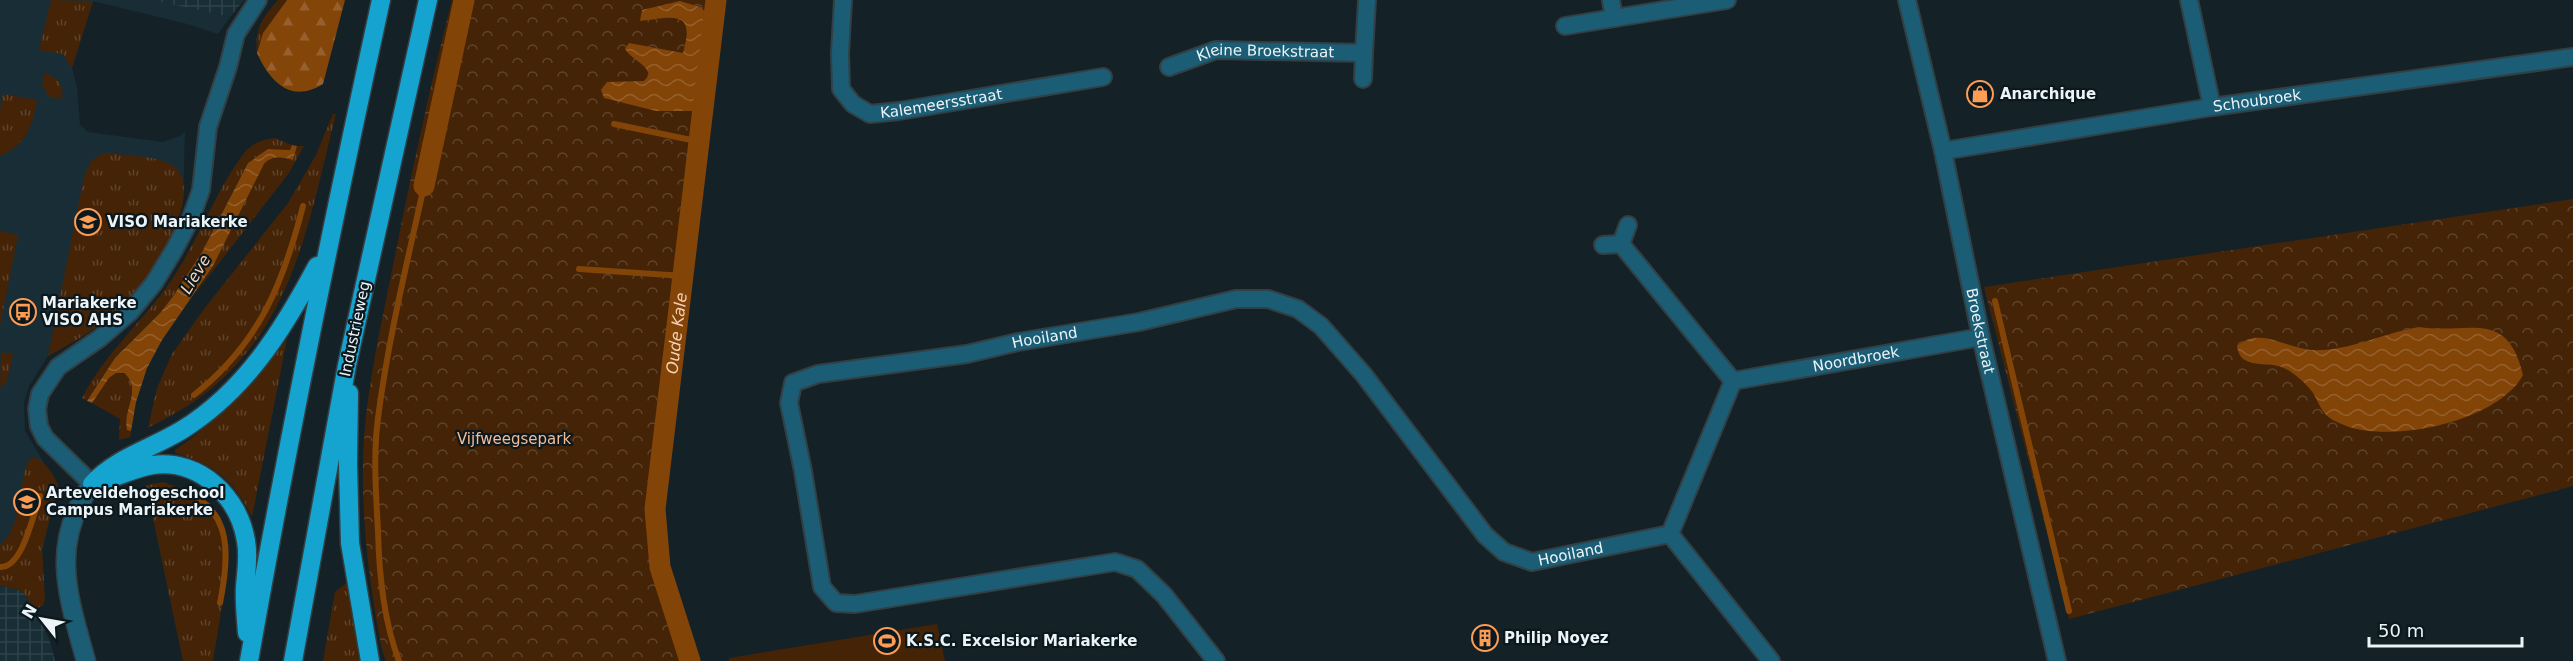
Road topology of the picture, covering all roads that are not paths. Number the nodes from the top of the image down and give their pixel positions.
1 (258, 0) edge
2 (381, 0) edge
3 (428, 0) edge
4 (843, 0) edge
5 (1366, 0) edge
6 (1611, 0) edge
7 (1726, 0) edge
8 (1907, 0) edge
9 (2189, 0) edge
10 (1614, 18) junction
11 (1564, 26) dead end
12 (1364, 53) junction
13 (2573, 57) edge
14 (1169, 67) dead end
15 (1103, 76) dead end
16 (1364, 79) dead end
17 (2212, 106) junction
18 (1943, 151) junction
19 (1628, 225) dead end
20 (1621, 244) junction
21 (1603, 245) dead end
22 (327, 248) junction
23 (1981, 337) junction
24 (347, 364) junction
25 (1733, 381) junction
26 (92, 484) junction
27 (1670, 534) junction
28 (86, 661) edge
29 (248, 661) edge
30 (293, 661) edge
31 (370, 661) edge
32 (1216, 661) edge
33 (1771, 661) edge
34 (2058, 661) edge

1 - 26 street
2 - 22 highway
3 - 24 highway, Industrieweg
4 - 15 street, Kalemeersstraat
5 - 12 street
6 - 10 street
7 - 10 street
8 - 18 street, Broekstraat
9 - 17 street
10 - 11 street
12 - 14 street, Kleine Broekstraat
12 - 16 street
13 - 17 street, Schoubroek
17 - 18 street, Schoubroek
18 - 23 street, Broekstraat
19 - 20 street
20 - 21 street
20 - 25 street
22 - 26 highway
22 - 29 highway
23 - 25 street, Noordbroek
23 - 34 street, Broekstraat
24 - 30 highway, Industrieweg
24 - 31 highway
25 - 27 street
26 - 28 street
26 - 29 highway
27 - 32 street, Hooiland
27 - 33 street

